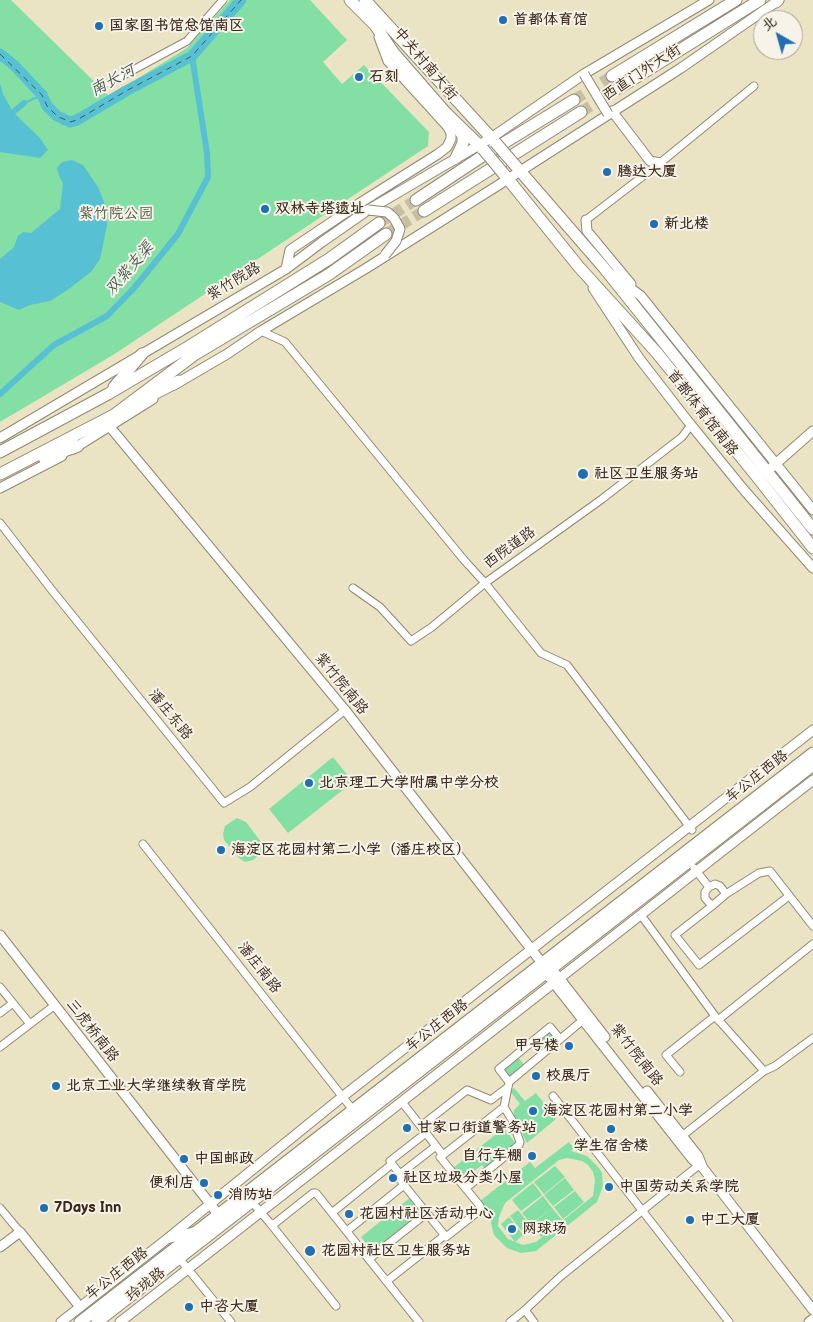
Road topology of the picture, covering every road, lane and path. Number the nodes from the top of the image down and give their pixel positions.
1 (223, 0) edge
2 (350, 0) edge
3 (365, 0) edge
4 (709, 0) edge
5 (736, 0) edge
6 (760, 0) edge
7 (778, 1) edge
8 (375, 26) junction
9 (584, 74) junction
10 (612, 76) tunnel mouth
11 (110, 84) dead end
12 (754, 86) dead end
13 (619, 88) tunnel mouth
14 (574, 100) tunnel mouth
15 (581, 112) tunnel mouth
16 (610, 112) junction
17 (446, 113) junction
18 (493, 140) junction
19 (481, 150) junction
20 (456, 158) junction
21 (660, 163) junction
22 (517, 167) junction
23 (501, 174) junction
24 (416, 200) tunnel mouth
25 (368, 210) junction
26 (424, 211) tunnel mouth
27 (586, 220) joint
28 (380, 223) tunnel mouth
29 (386, 234) tunnel mouth
30 (385, 255) junction
31 (579, 267) junction
32 (605, 269) junction
33 (286, 270) junction
34 (641, 296) junction
35 (261, 332) junction
36 (142, 354) junction
37 (179, 382) junction
38 (108, 394) junction
39 (114, 415) junction
40 (110, 427) junction
41 (688, 429) dead end
42 (813, 431) edge
43 (0, 438) edge
44 (78, 446) junction
45 (0, 452) edge
46 (767, 471) junction
47 (3, 473) edge
48 (0, 488) edge
49 (744, 490) junction
50 (813, 510) edge
51 (0, 523) edge
52 (813, 529) edge
53 (813, 548) edge
54 (813, 568) edge
55 (486, 583) junction
56 (352, 588) dead end
57 (345, 710) junction
58 (813, 730) edge
59 (813, 752) edge
60 (813, 765) edge
61 (813, 780) edge
62 (691, 829) junction
63 (143, 844) dead end
64 (686, 858) junction
65 (697, 871) junction
66 (709, 887) junction
67 (726, 894) junction
68 (789, 896) junction
69 (712, 906) junction
70 (641, 914) junction
71 (813, 926) edge
72 (0, 935) edge
73 (813, 944) edge
74 (532, 950) junction
75 (546, 969) junction
76 (556, 981) junction
77 (0, 987) edge
78 (13, 1003) junction
79 (55, 1005) junction
80 (0, 1013) edge
81 (717, 1018) junction
82 (584, 1020) junction
83 (30, 1024) junction
84 (560, 1040) junction
85 (812, 1041) edge
86 (0, 1047) edge
87 (764, 1071) junction
88 (680, 1072) dead end
89 (508, 1085) junction
90 (553, 1096) dead end
91 (342, 1097) junction
92 (402, 1102) junction
93 (504, 1107) junction
94 (353, 1110) junction
95 (421, 1126) junction
96 (426, 1133) junction
97 (682, 1136) junction
98 (436, 1146) junction
99 (443, 1155) junction
100 (392, 1164) junction
101 (701, 1167) junction
102 (400, 1174) junction
103 (404, 1185) junction
104 (466, 1188) junction
105 (252, 1202) junction
106 (210, 1203) junction
107 (0, 1208) edge
108 (643, 1211) junction
109 (261, 1212) junction
110 (332, 1212) junction
111 (427, 1213) junction
112 (218, 1214) junction
113 (270, 1223) junction
114 (196, 1231) junction
115 (347, 1231) junction
116 (20, 1232) junction
117 (445, 1235) junction
118 (167, 1240) junction
119 (0, 1247) edge
120 (179, 1258) junction
121 (369, 1259) junction
122 (188, 1269) junction
123 (387, 1281) junction
124 (336, 1306) dead end
125 (80, 1307) junction
126 (525, 1310) junction
127 (813, 1310) edge
128 (813, 1319) edge
129 (61, 1322) edge
130 (80, 1322) edge
131 (97, 1322) edge
132 (120, 1322) edge
133 (230, 1322) edge
134 (419, 1322) edge
135 (510, 1322) edge
136 (534, 1322) edge
137 (729, 1322) edge
138 (809, 1322) edge

1 - 11 street
2 - 8 main road, 中关村南大街
3 - 18 main road, 中关村南大街
4 - 9 street, 西直门外大街
5 - 10 main road, 西直门外大街
6 - 13 main road, 西直门外大街
7 - 16 street, 西直门外大街
8 - 17 main road, 中关村南大街
8 - 33 street
9 - 16 street, bridge
9 - 18 street, 西直门外大街
12 - 21 street
14 - 19 main road
15 - 23 main road
16 - 21 street
16 - 22 street, 西直门外大街
17 - 19 main road, 中关村南大街
17 - 20 main road
18 - 19 street, 西直门外大街
18 - 22 main road, 中关村南大街, bridge
19 - 20 street, 紫竹院路
19 - 23 main road, 中关村南大街, bridge
19 - 24 main road
20 - 25 street, 紫竹院路
21 - 27 street
22 - 23 street, 西直门外大街
22 - 32 main road, 首都体育馆南路
23 - 26 main road
23 - 30 street
23 - 31 main road, 首都体育馆南路
25 - 30 street, bridge
25 - 33 street, 紫竹院路
27 - 34 street
28 - 38 main road, 紫竹院路
29 - 39 main road
30 - 35 street
31 - 46 main road, 首都体育馆南路
31 - 49 street, 首都体育馆南路
32 - 34 street, 首都体育馆南路
32 - 46 main road, 首都体育馆南路
33 - 36 street, 紫竹院路
34 - 46 street, 首都体育馆南路
35 - 37 street
35 - 55 street
36 - 38 main road
36 - 43 street, 紫竹院路
37 - 39 main road
37 - 40 street
38 - 45 main road, 紫竹院路
39 - 47 main road
40 - 44 street
40 - 57 street, 紫竹院南路
41 - 55 street, 西院道路
42 - 46 street
44 - 47 main road
44 - 48 street
46 - 49 street
46 - 50 street, 首都体育馆南路
46 - 52 main road, 首都体育馆南路
46 - 53 main road, 首都体育馆南路
49 - 54 street, 首都体育馆南路
51 - 57 street, 潘庄东路
55 - 56 street, 西院道路
55 - 62 street
57 - 74 street, 紫竹院南路
58 - 62 street
59 - 64 main road, 车公庄西路
60 - 64 main road, 车公庄西路
61 - 65 street
62 - 74 street
63 - 91 street, 潘庄南路
64 - 65 street
64 - 75 main road, 车公庄西路
65 - 66 street
65 - 70 street
66 - 67 street
66 - 69 street
67 - 68 street
67 - 69 street
68 - 69 street
68 - 71 street
70 - 76 street
70 - 81 street
72 - 79 street, 三虎桥南路
73 - 81 street
74 - 75 street, 紫竹院南路
74 - 91 street
75 - 76 street, 紫竹院南路
75 - 94 main road, 车公庄西路
75 - 105 main road, 车公庄西路
76 - 82 street, 紫竹院南路
76 - 92 street
76 - 97 street, 紫竹院南路
77 - 78 street
78 - 80 street
78 - 83 street
79 - 83 street
79 - 106 street, 三虎桥南路
81 - 87 street
81 - 88 street
82 - 84 street
82 - 101 street, 紫竹院南路
83 - 86 street
84 - 89 street
84 - 89 street
85 - 87 street
87 - 97 street
89 - 93 street
89 - 95 street
90 - 108 street
91 - 94 street, 潘庄南路
91 - 106 street
92 - 95 street
92 - 109 street
93 - 99 street
93 - 104 street
94 - 112 main road, 车公庄西路
95 - 96 street
96 - 98 street
96 - 100 street
97 - 101 street, 紫竹院南路
98 - 99 street
98 - 102 street
99 - 104 street
100 - 102 street
100 - 110 street
101 - 108 street
101 - 127 street, 紫竹院南路
102 - 103 street
103 - 111 street
103 - 115 street
104 - 117 street
105 - 109 street
105 - 120 main road, 车公庄西路
106 - 112 street, 三虎桥南路
106 - 118 street
107 - 116 street
108 - 126 street
108 - 137 street
109 - 113 street
109 - 122 street
110 - 113 street
110 - 115 street
111 - 117 street
111 - 121 street
112 - 114 main road, 车公庄西路
113 - 124 street
114 - 118 street, 玲珑路
114 - 130 main road, 车公庄西路
115 - 121 street
116 - 119 street
116 - 125 street
117 - 123 street
118 - 125 street, 玲珑路
120 - 122 street, 玲珑路
120 - 131 main road, 车公庄西路
121 - 123 street
122 - 132 street, 玲珑路
122 - 133 street, 玲珑路
123 - 134 street
125 - 129 street, 玲珑路
126 - 135 street
126 - 136 street
128 - 138 street

